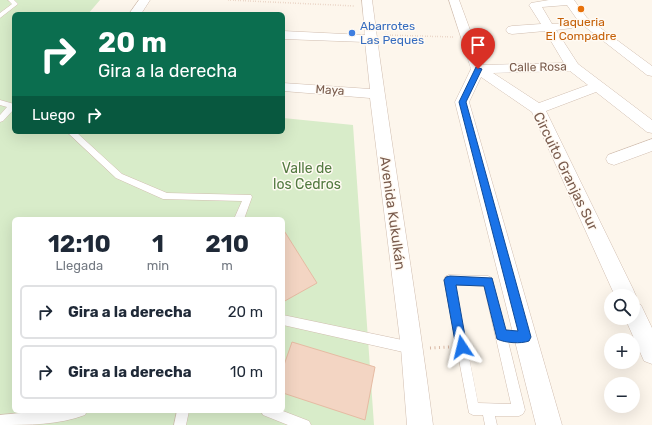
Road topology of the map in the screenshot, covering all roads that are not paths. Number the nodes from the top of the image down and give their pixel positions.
1 (11, 0) edge
2 (145, 0) edge
3 (454, 0) edge
4 (569, 0) edge
5 (368, 3) edge
6 (136, 12) edge
7 (0, 16) edge
8 (568, 26) dead end
9 (549, 28) junction
10 (512, 30) dead end
11 (285, 35) edge
12 (370, 37) junction
13 (635, 60) junction
14 (652, 60) edge
15 (573, 67) junction
16 (478, 69) junction
17 (652, 72) edge
18 (598, 86) junction
19 (285, 87) edge
20 (377, 94) junction
21 (0, 102) edge
22 (12, 107) edge
23 (12, 108) edge
24 (538, 109) junction
25 (0, 119) edge
26 (652, 128) edge
27 (73, 134) edge
28 (652, 145) edge
29 (614, 159) dead end
30 (241, 217) edge
31 (623, 289) edge
32 (285, 320) edge
33 (639, 325) edge
34 (501, 336) junction
35 (526, 337) junction
36 (412, 348) junction
37 (652, 353) edge
38 (488, 409) junction
39 (74, 413) edge
40 (183, 413) edge
41 (272, 413) edge
42 (0, 421) edge
43 (180, 425) edge
44 (305, 425) edge
45 (420, 425) edge
46 (491, 425) edge
47 (549, 425) edge

1 - 7 lane
2 - 6 street
3 - 16 street
4 - 9 street
4 - 13 street
5 - 12 street, Avenida Kukulkán
8 - 9 street
9 - 10 street
9 - 15 street
11 - 12 street
12 - 20 street, Avenida Kukulkán
13 - 14 street
13 - 17 street
15 - 16 street, Calle Rosa
15 - 18 street
16 - 24 street, Circuito Granjas Sur
16 - 35 street
18 - 24 street
18 - 26 street
19 - 20 street, Maya
20 - 36 street, Avenida Kukulkán
21 - 22 lane
23 - 25 lane
24 - 31 street, Circuito Granjas Sur
27 - 30 lane
28 - 29 street
32 - 36 lane
33 - 37 street
34 - 35 lane
34 - 38 lane
34 - 38 lane
35 - 47 street
36 - 45 street, Avenida Kukulkán
38 - 46 lane
39 - 42 lane
40 - 43 lane
41 - 44 lane

